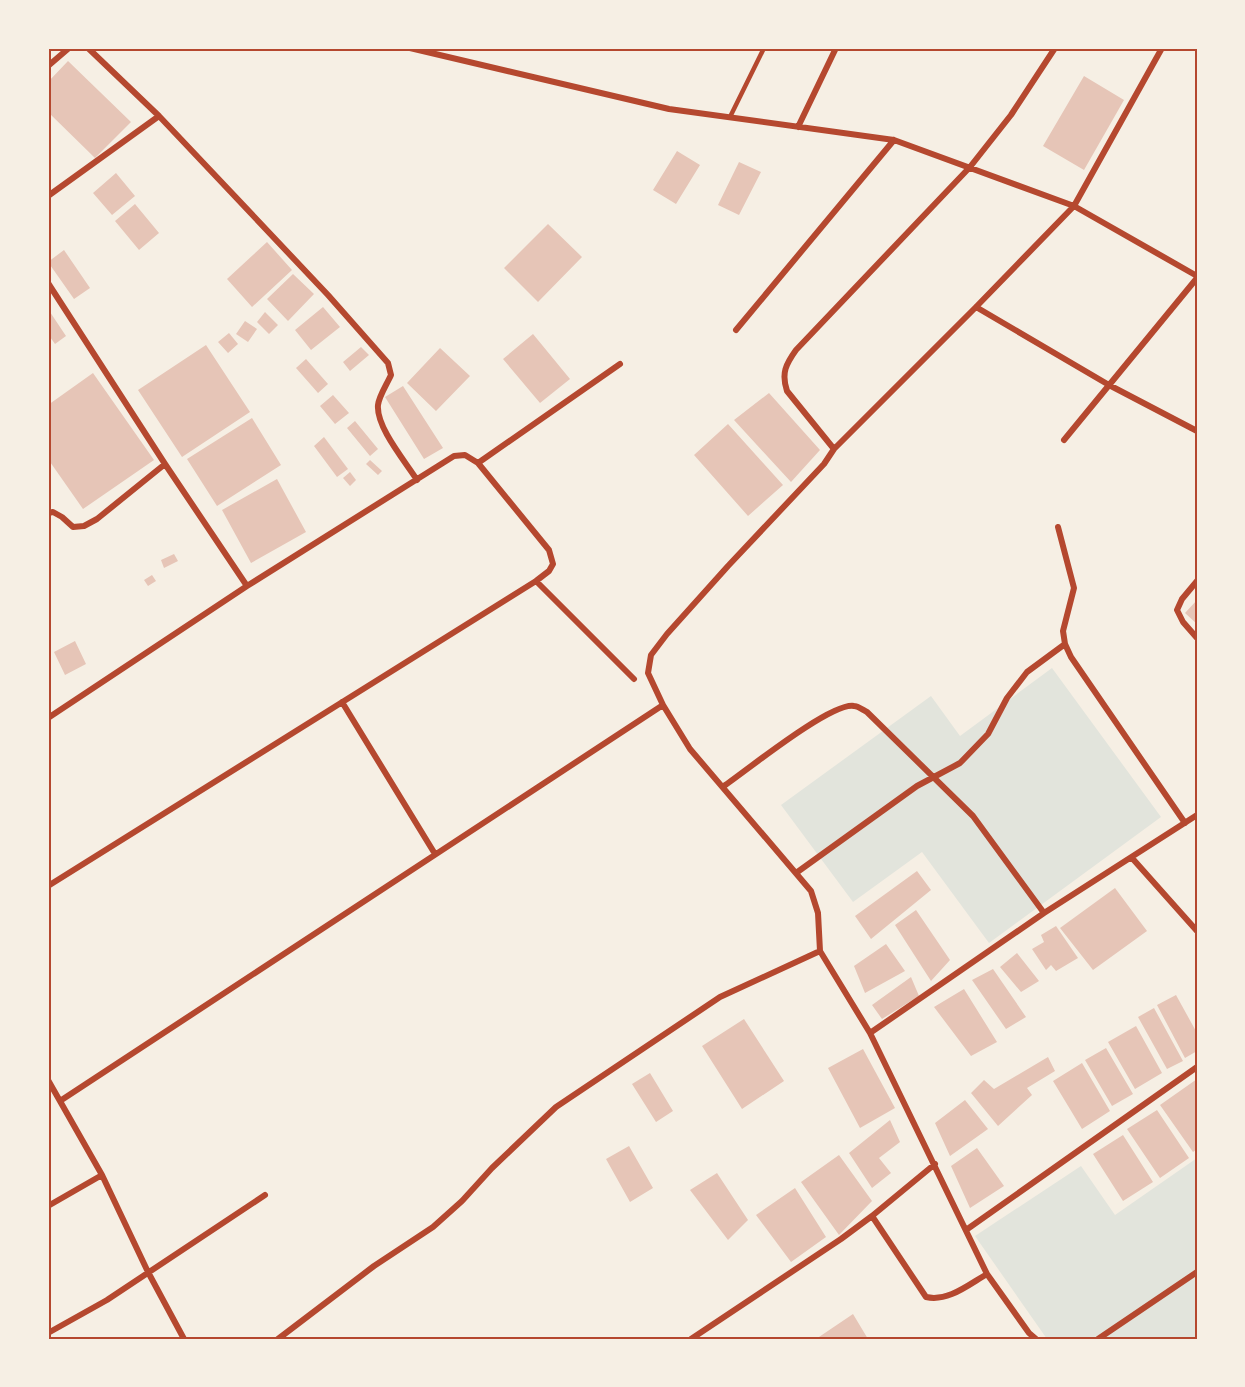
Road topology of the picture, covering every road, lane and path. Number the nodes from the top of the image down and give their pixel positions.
1 (69, 48) edge
2 (88, 48) edge
3 (410, 48) edge
4 (764, 48) edge
5 (836, 48) edge
6 (1055, 48) edge
7 (1162, 48) edge
8 (48, 66) edge
9 (159, 116) junction
10 (730, 117) junction
11 (798, 127) junction
12 (894, 140) junction
13 (970, 168) junction
14 (48, 196) edge
15 (1074, 206) junction
16 (1197, 277) edge
17 (48, 283) edge
18 (51, 292) edge
19 (976, 308) junction
20 (736, 330) dead end
21 (620, 364) dead end
22 (1109, 385) junction
23 (1197, 431) edge
24 (1064, 440) dead end
25 (834, 450) junction
26 (478, 463) junction
27 (165, 464) junction
28 (417, 480) junction
29 (48, 513) edge
30 (1058, 527) dead end
31 (536, 581) junction
32 (1197, 581) edge
33 (247, 586) junction
34 (1197, 638) edge
35 (1065, 644) junction
36 (634, 679) dead end
37 (342, 702) junction
38 (663, 705) junction
39 (48, 718) edge
40 (934, 777) junction
41 (724, 786) junction
42 (1197, 815) edge
43 (1185, 823) junction
44 (435, 854) junction
45 (1131, 858) junction
46 (796, 873) junction
47 (48, 886) edge
48 (1044, 913) junction
49 (1197, 931) edge
50 (820, 951) junction
51 (870, 1034) junction
52 (1197, 1067) edge
53 (48, 1080) edge
54 (60, 1101) junction
55 (935, 1164) junction
56 (102, 1175) junction
57 (266, 1195) dead end
58 (48, 1206) edge
59 (873, 1216) junction
60 (966, 1230) junction
61 (148, 1272) junction
62 (1197, 1272) edge
63 (987, 1274) junction
64 (48, 1333) edge
65 (184, 1339) edge
66 (278, 1339) edge
67 (691, 1339) edge
68 (1036, 1339) edge
69 (1098, 1339) edge

1 - 8 street
2 - 9 street
3 - 10 street
4 - 10 lane
5 - 11 street
6 - 13 street
7 - 15 street
9 - 14 street
9 - 28 street
10 - 11 street
11 - 12 street
12 - 13 street
12 - 20 street
13 - 15 street
13 - 25 street
15 - 16 street
15 - 19 street
16 - 22 street
17 - 18 street
18 - 27 street
19 - 22 street
19 - 25 street
21 - 26 street
22 - 23 street
22 - 24 street
25 - 38 street
26 - 28 street
26 - 31 street
27 - 29 street
27 - 33 street
28 - 33 street
30 - 35 street
31 - 36 street
31 - 37 street
32 - 34 street
33 - 39 street
35 - 40 street
35 - 43 street
37 - 44 street
37 - 47 street
38 - 41 street
38 - 44 street
40 - 41 street
40 - 46 street
40 - 48 street
41 - 46 street
42 - 43 street
43 - 45 street
44 - 54 street
45 - 48 street
45 - 49 street
46 - 50 street
48 - 51 street
50 - 51 street
50 - 66 street
51 - 55 street
52 - 60 street
53 - 54 street
54 - 56 street
55 - 59 street
55 - 60 street
56 - 58 street
56 - 61 street
57 - 61 street
59 - 63 street
59 - 67 street
60 - 63 street
61 - 64 street
61 - 65 street
62 - 69 street
63 - 68 street

